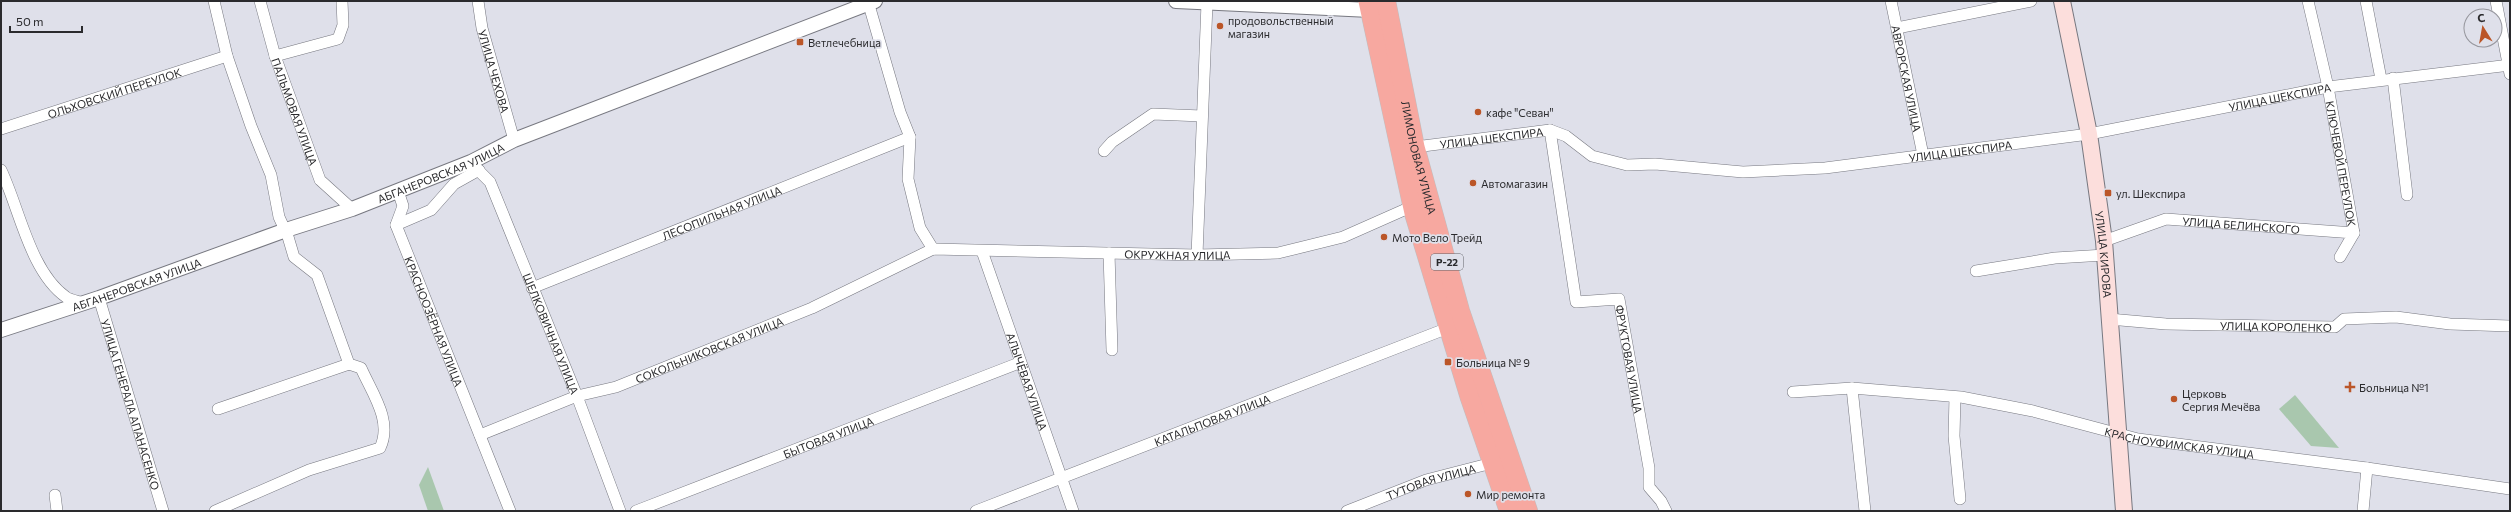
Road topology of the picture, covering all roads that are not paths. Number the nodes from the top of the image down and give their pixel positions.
1 (214, 1) edge
2 (260, 1) edge
3 (342, 1) edge
4 (478, 1) edge
5 (1176, 1) edge
6 (1891, 1) edge
7 (2031, 1) edge
8 (2062, 1) edge
9 (2308, 1) edge
10 (2366, 1) edge
11 (2496, 1) edge
12 (872, 3) edge
13 (1207, 3) junction
14 (1378, 5) edge
15 (1897, 28) junction
16 (227, 56) junction
17 (275, 56) junction
18 (2509, 68) edge
19 (2393, 78) junction
20 (2381, 79) junction
21 (2328, 87) junction
22 (1202, 116) junction
23 (1, 129) edge
24 (1550, 130) junction
25 (2089, 134) junction
26 (910, 137) junction
27 (514, 140) junction
28 (1415, 147) junction
29 (1104, 151) dead end
30 (1923, 155) junction
31 (475, 166) junction
32 (1, 170) edge
33 (398, 191) junction
34 (2407, 195) dead end
35 (1413, 206) junction
36 (352, 209) junction
37 (396, 225) junction
38 (285, 230) junction
39 (2354, 233) junction
40 (2104, 248) junction
41 (933, 249) junction
42 (982, 251) junction
43 (1109, 253) junction
44 (1197, 255) junction
45 (2340, 257) dead end
46 (1976, 271) dead end
47 (532, 288) junction
48 (99, 298) junction
49 (83, 303) junction
50 (2109, 319) junction
51 (2510, 326) edge
52 (1448, 328) junction
53 (1, 330) edge
54 (1112, 350) dead end
55 (1019, 363) junction
56 (349, 364) junction
57 (1852, 388) junction
58 (1793, 392) dead end
59 (578, 396) junction
60 (1954, 397) junction
61 (218, 409) dead end
62 (2118, 434) junction
63 (480, 435) junction
64 (1492, 463) junction
65 (2367, 468) junction
66 (1062, 478) junction
67 (2510, 489) edge
68 (55, 495) dead end
69 (1960, 499) dead end
70 (57, 511) edge
71 (163, 511) edge
72 (215, 511) edge
73 (510, 511) edge
74 (620, 511) edge
75 (636, 511) edge
76 (976, 511) edge
77 (1073, 511) edge
78 (1347, 511) edge
79 (1509, 511) edge
80 (1528, 511) edge
81 (1666, 511) edge
82 (1865, 511) edge
83 (2124, 511) edge
84 (2363, 511) edge

1 - 16 street
2 - 17 street, ПАЛЬМОВАЯ УЛИЦА
3 - 17 street
4 - 27 street, УЛИЦА ЧЕХОВА
5 - 13 street
6 - 15 street, АВРОРСКАЯ УЛИЦА
7 - 15 street
8 - 25 main road, УЛИЦА КИРОВА
9 - 21 street, КЛЮЧЕВОЙ ПЕРЕУЛОК
10 - 20 street
11 - 18 street
12 - 26 street
12 - 27 street, АБГАНЕРОВСКАЯ УЛИЦА
13 - 14 street
13 - 22 street
14 - 28 highway, ЛИМОНОВАЯ УЛИЦА / Р-22
14 - 35 highway, ЛИМОНОВАЯ УЛИЦА / Р-22
15 - 30 street, АВРОРСКАЯ УЛИЦА
16 - 23 street, ОЛЬХОВСКИЙ ПЕРЕУЛОК
16 - 38 street
17 - 36 street, ПАЛЬМОВАЯ УЛИЦА
18 - 19 street, УЛИЦА ШЕКСПИРА
19 - 20 street, УЛИЦА ШЕКСПИРА
19 - 34 street
20 - 21 street, УЛИЦА ШЕКСПИРА
21 - 25 street, УЛИЦА ШЕКСПИРА
21 - 39 street, КЛЮЧЕВОЙ ПЕРЕУЛОК
22 - 29 street
22 - 44 street
24 - 28 street, УЛИЦА ШЕКСПИРА
24 - 30 street, УЛИЦА ШЕКСПИРА
24 - 81 street, ФРУКТОВАЯ УЛИЦА
25 - 30 street, УЛИЦА ШЕКСПИРА
25 - 40 main road, УЛИЦА КИРОВА
26 - 41 street
26 - 47 street, ЛЕСОПИЛЬНАЯ УЛИЦА
27 - 31 street, АБГАНЕРОВСКАЯ УЛИЦА
28 - 80 highway, ЛИМОНОВАЯ УЛИЦА / Р-22
31 - 33 street, АБГАНЕРОВСКАЯ УЛИЦА
31 - 37 street
31 - 47 street, ШЕЛКОВИЧНАЯ УЛИЦА
32 - 49 street
33 - 36 street, АБГАНЕРОВСКАЯ УЛИЦА
33 - 37 street
35 - 44 street, ОКРУЖНАЯ УЛИЦА
35 - 52 highway, ЛИМОНОВАЯ УЛИЦА / Р-22
36 - 38 street, АБГАНЕРОВСКАЯ УЛИЦА
37 - 63 street, КРАСНООЗЁРНАЯ УЛИЦА
38 - 48 street, АБГАНЕРОВСКАЯ УЛИЦА
38 - 56 street
39 - 40 street, УЛИЦА БЕЛИНСКОГО
39 - 45 street
40 - 46 street, УЛИЦА БЕЛИНСКОГО
40 - 50 main road, УЛИЦА КИРОВА
41 - 42 street, ОКРУЖНАЯ УЛИЦА
41 - 59 street, СОКОЛЬНИКОВСКАЯ УЛИЦА
42 - 43 street, ОКРУЖНАЯ УЛИЦА
42 - 55 street, АЛЫЧЁВАЯ УЛИЦА
43 - 44 street, ОКРУЖНАЯ УЛИЦА
43 - 54 street
47 - 59 street, ШЕЛКОВИЧНАЯ УЛИЦА
48 - 49 street, АБГАНЕРОВСКАЯ УЛИЦА
48 - 71 street, УЛИЦА ГЕНЕРАЛА АПАНАСЕНКО
49 - 53 street, АБГАНЕРОВСКАЯ УЛИЦА
50 - 51 street, УЛИЦА КОРОЛЕНКО
50 - 62 main road, УЛИЦА КИРОВА
52 - 64 highway, ЛИМОНОВАЯ УЛИЦА / Р-22
52 - 66 street, КАТАЛЬПОВАЯ УЛИЦА
55 - 66 street, АЛЫЧЁВАЯ УЛИЦА
55 - 75 street, БЫТОВАЯ УЛИЦА
56 - 61 street
56 - 72 street
57 - 58 street, КРАСНОУФИМСКАЯ УЛИЦА
57 - 60 street, КРАСНОУФИМСКАЯ УЛИЦА
57 - 82 street
59 - 63 street, СОКОЛЬНИКОВСКАЯ УЛИЦА
59 - 74 street, ШЕЛКОВИЧНАЯ УЛИЦА
60 - 62 street, КРАСНОУФИМСКАЯ УЛИЦА
60 - 69 street
62 - 65 street, КРАСНОУФИМСКАЯ УЛИЦА
62 - 83 main road, УЛИЦА КИРОВА
63 - 73 street, КРАСНООЗЁРНАЯ УЛИЦА
64 - 78 street, ТУТОВАЯ УЛИЦА
64 - 79 highway, ЛИМОНОВАЯ УЛИЦА / Р-22
65 - 67 street, КРАСНОУФИМСКАЯ УЛИЦА
65 - 84 street
66 - 76 street, КАТАЛЬПОВАЯ УЛИЦА
66 - 77 street, АЛЫЧЁВАЯ УЛИЦА
68 - 70 street

